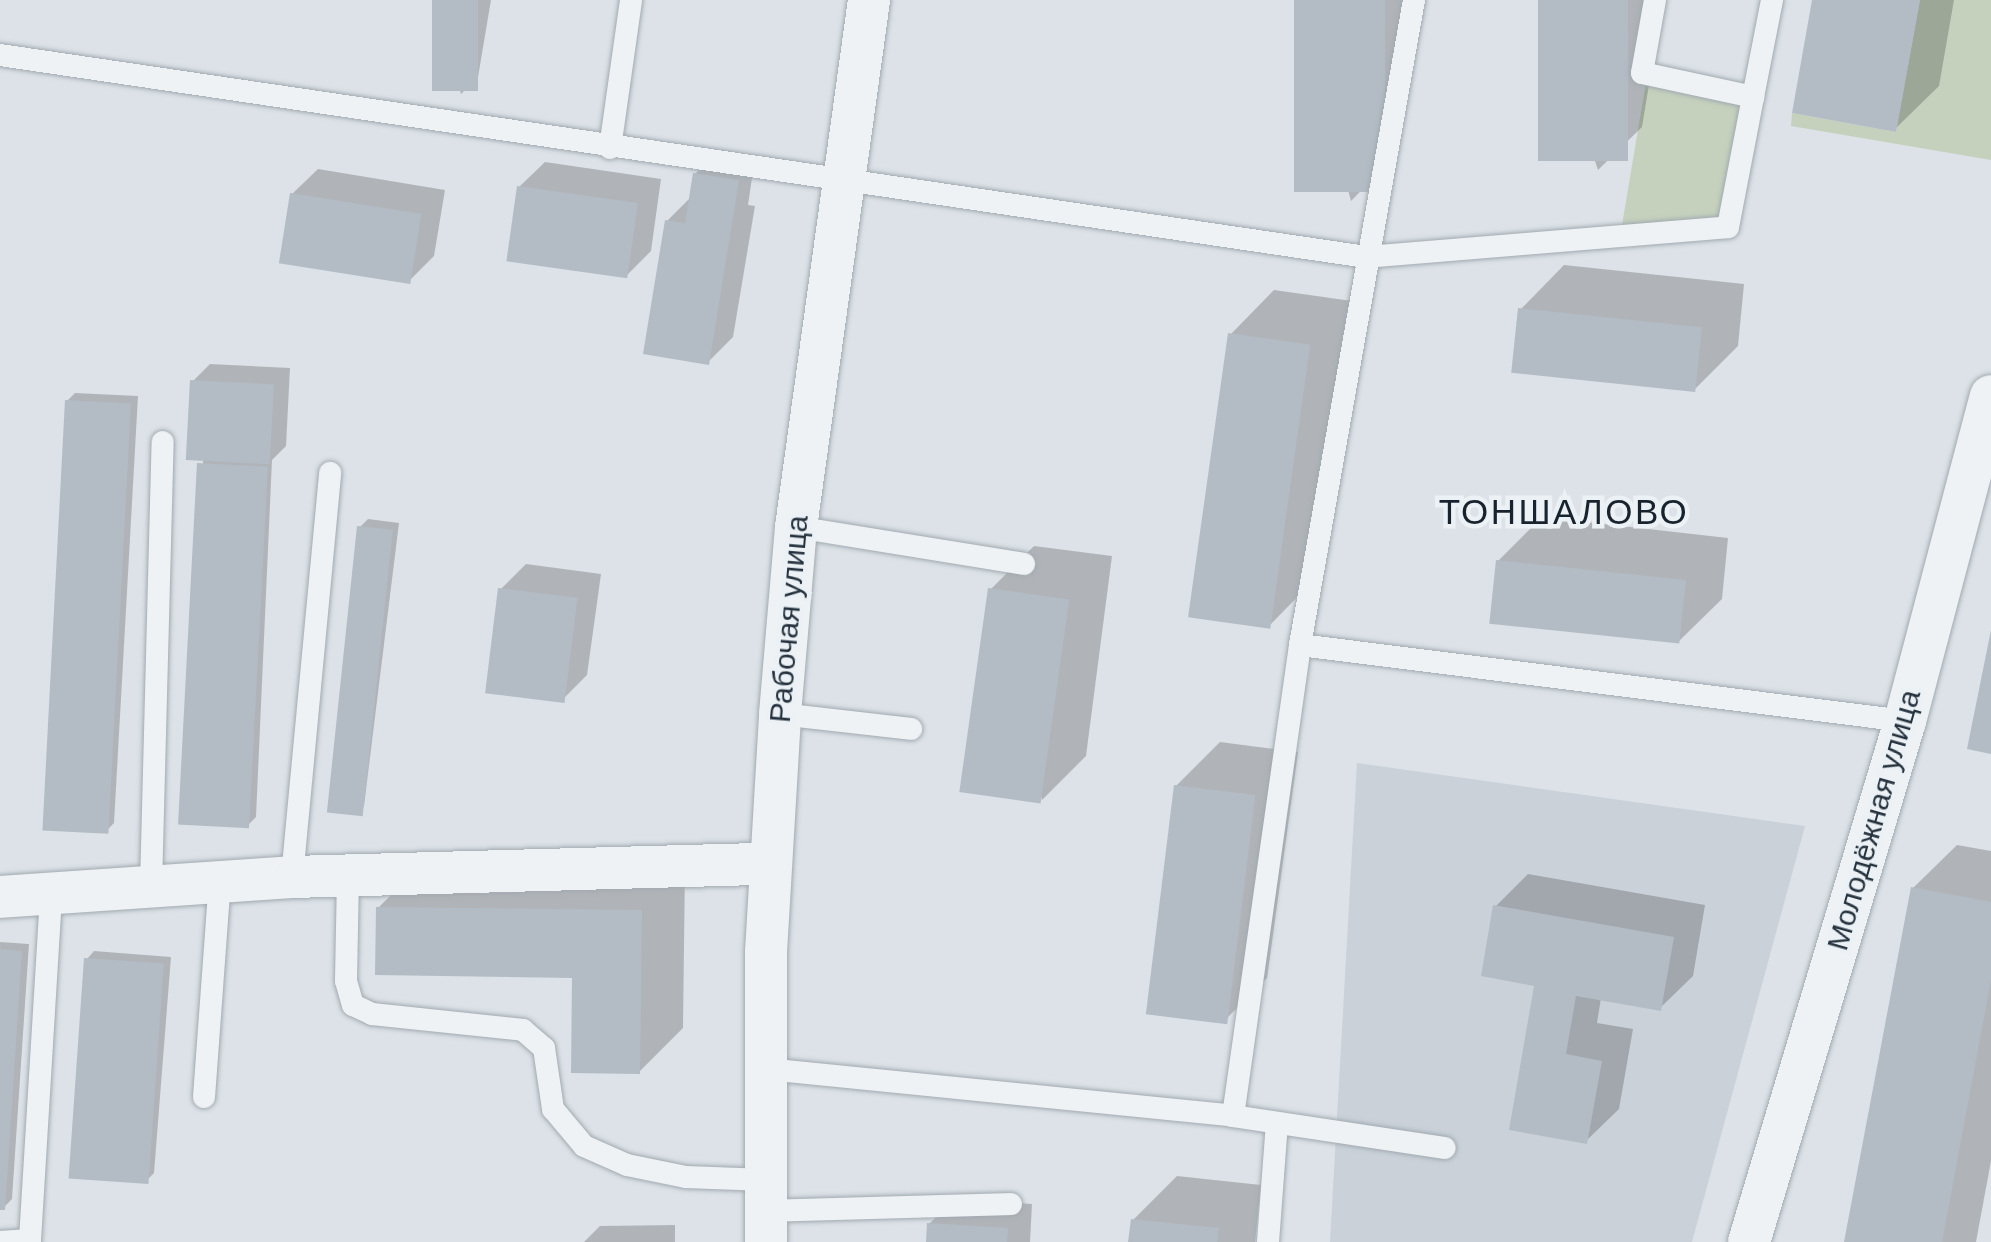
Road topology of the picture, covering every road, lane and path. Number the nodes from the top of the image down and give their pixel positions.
1 (632, 0) edge
2 (869, 0) edge
3 (1414, 0) edge
4 (1655, 0) edge
5 (1772, 0) edge
6 (0, 55) edge
7 (1752, 97) junction
8 (610, 148) junction
9 (840, 183) junction
10 (1366, 257) junction
11 (1991, 396) edge
12 (163, 442) dead end
13 (330, 473) dead end
14 (796, 526) junction
15 (1024, 564) dead end
16 (1300, 645) junction
17 (780, 714) junction
18 (1905, 721) junction
19 (911, 728) dead end
20 (771, 864) junction
21 (292, 876) junction
22 (348, 876) junction
23 (220, 880) junction
24 (151, 886) junction
25 (51, 893) junction
26 (0, 897) edge
27 (766, 1068) junction
28 (204, 1096) dead end
29 (1233, 1116) junction
30 (1276, 1123) junction
31 (1445, 1148) dead end
32 (1011, 1204) dead end
33 (766, 1211) edge
34 (0, 1242) edge
35 (1268, 1242) edge
36 (1749, 1242) edge

1 - 8 lane
2 - 9 street, Рабочая улица
3 - 10 lane
4 - 7 lane
5 - 7 lane
6 - 8 lane
7 - 10 lane
8 - 9 lane
9 - 10 lane
9 - 14 street, Рабочая улица
10 - 16 lane
11 - 18 street, Молодёжная улица
12 - 24 lane
13 - 21 lane
14 - 15 lane
14 - 17 street, Рабочая улица
16 - 18 lane
16 - 29 lane
17 - 19 lane
17 - 20 street, Рабочая улица
18 - 36 street, Молодёжная улица
20 - 22 street
20 - 27 street, Рабочая улица
21 - 22 street
21 - 23 street
22 - 33 lane
23 - 24 street
23 - 28 lane
24 - 25 street
25 - 26 street
25 - 34 lane
27 - 29 lane
27 - 33 street, Рабочая улица
29 - 30 lane
30 - 31 lane
30 - 35 lane
32 - 33 lane

